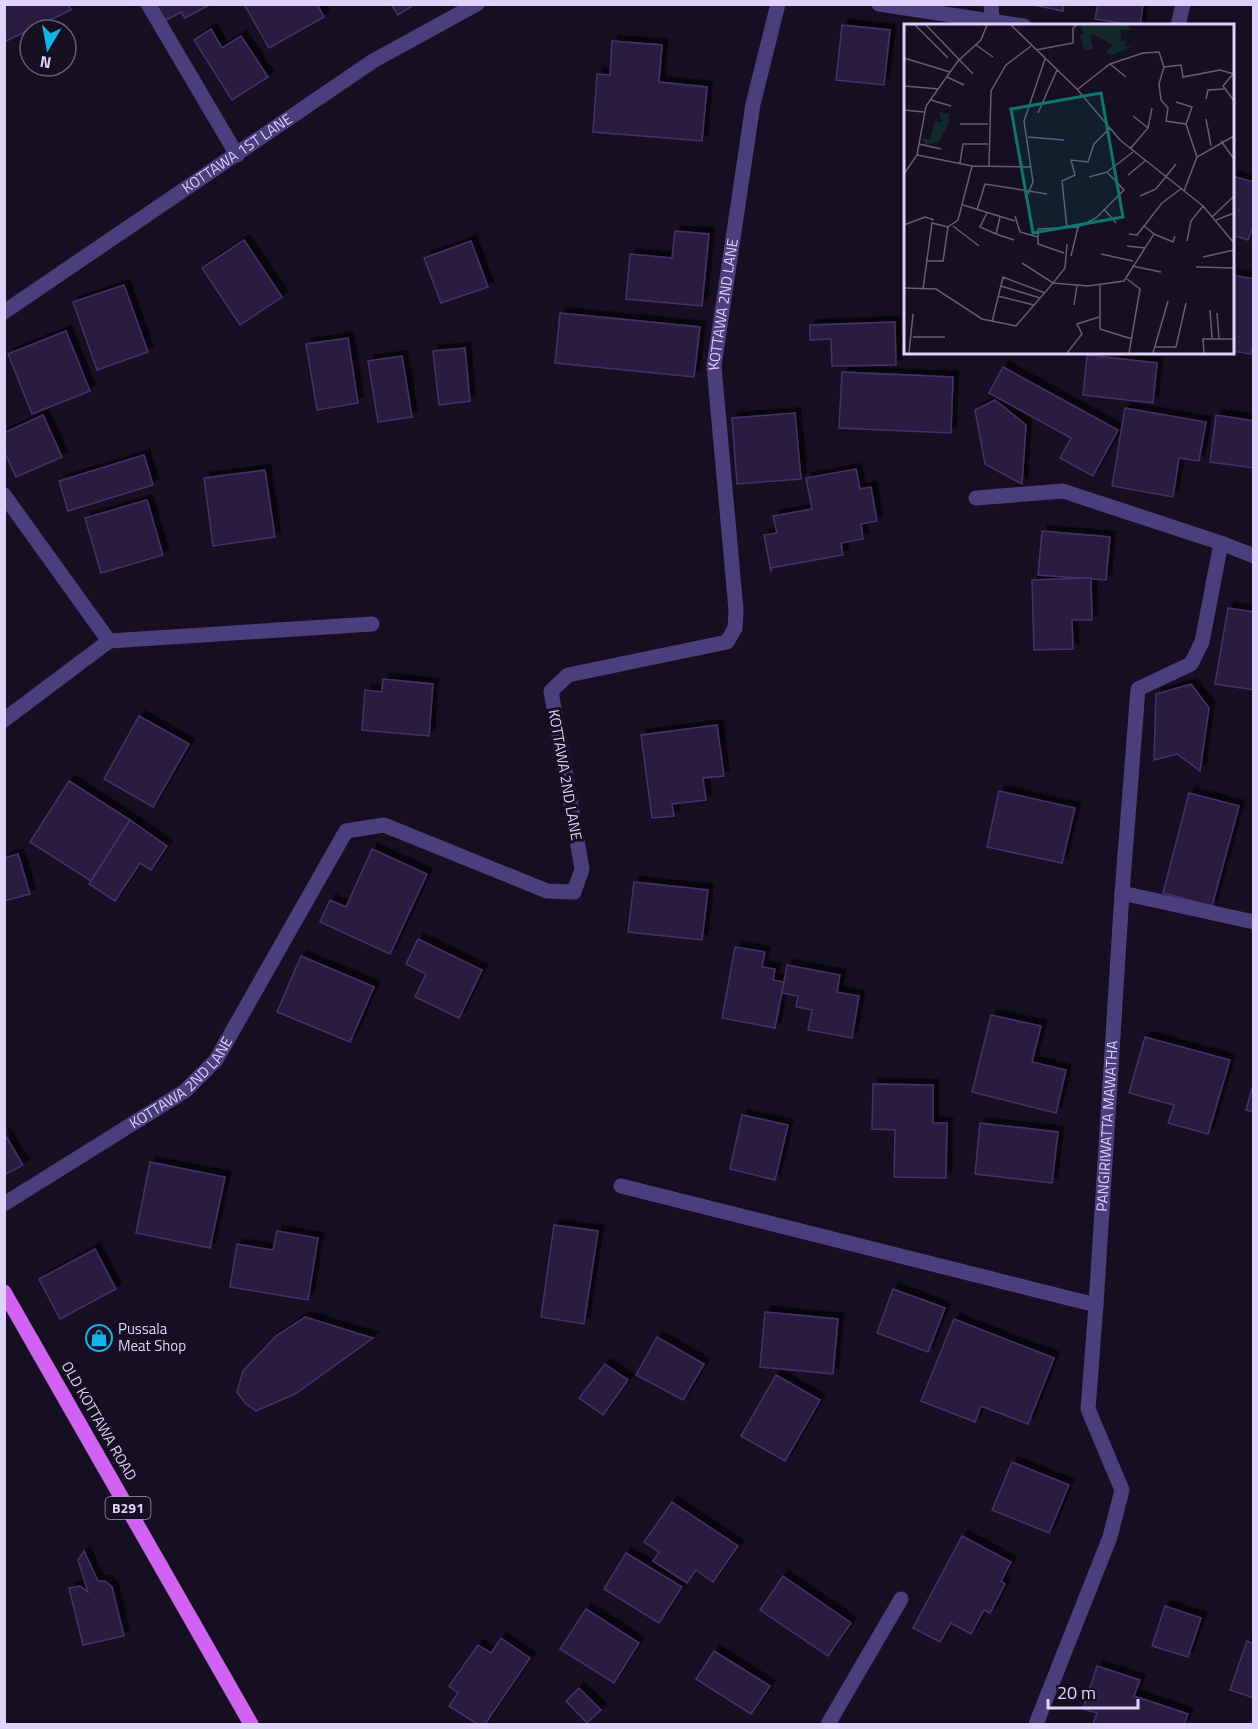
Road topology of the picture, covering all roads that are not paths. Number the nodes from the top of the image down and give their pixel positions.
1 (148, 4) edge
2 (477, 4) edge
3 (778, 4) edge
4 (879, 4) edge
5 (991, 4) edge
6 (1183, 4) edge
7 (992, 21) junction
8 (1011, 24) edge
9 (1178, 24) edge
10 (237, 155) junction
11 (4, 312) edge
12 (4, 495) edge
13 (976, 498) dead end
14 (1221, 543) junction
15 (1254, 556) edge
16 (372, 624) dead end
17 (109, 641) junction
18 (4, 720) edge
19 (1122, 893) junction
20 (1254, 922) edge
21 (621, 1186) dead end
22 (4, 1204) edge
23 (4, 1292) edge
24 (1096, 1305) junction
25 (901, 1599) dead end
26 (251, 1725) edge
27 (828, 1725) edge
28 (1036, 1725) edge

1 - 10 street
2 - 10 street, KOTTAWA 1ST LANE
3 - 22 street, KOTTAWA 2ND LANE
4 - 7 street
5 - 7 street
6 - 9 street
7 - 8 street
10 - 11 street, KOTTAWA 1ST LANE
12 - 17 street
13 - 14 street
14 - 15 street
14 - 19 street, PANGIRIWATTA MAWATHA
16 - 17 street
17 - 18 street
19 - 20 street
19 - 24 street, PANGIRIWATTA MAWATHA
21 - 24 street
23 - 26 main road, OLD KOTTAWA ROAD / B291
24 - 28 street, PANGIRIWATTA MAWATHA
25 - 27 street

